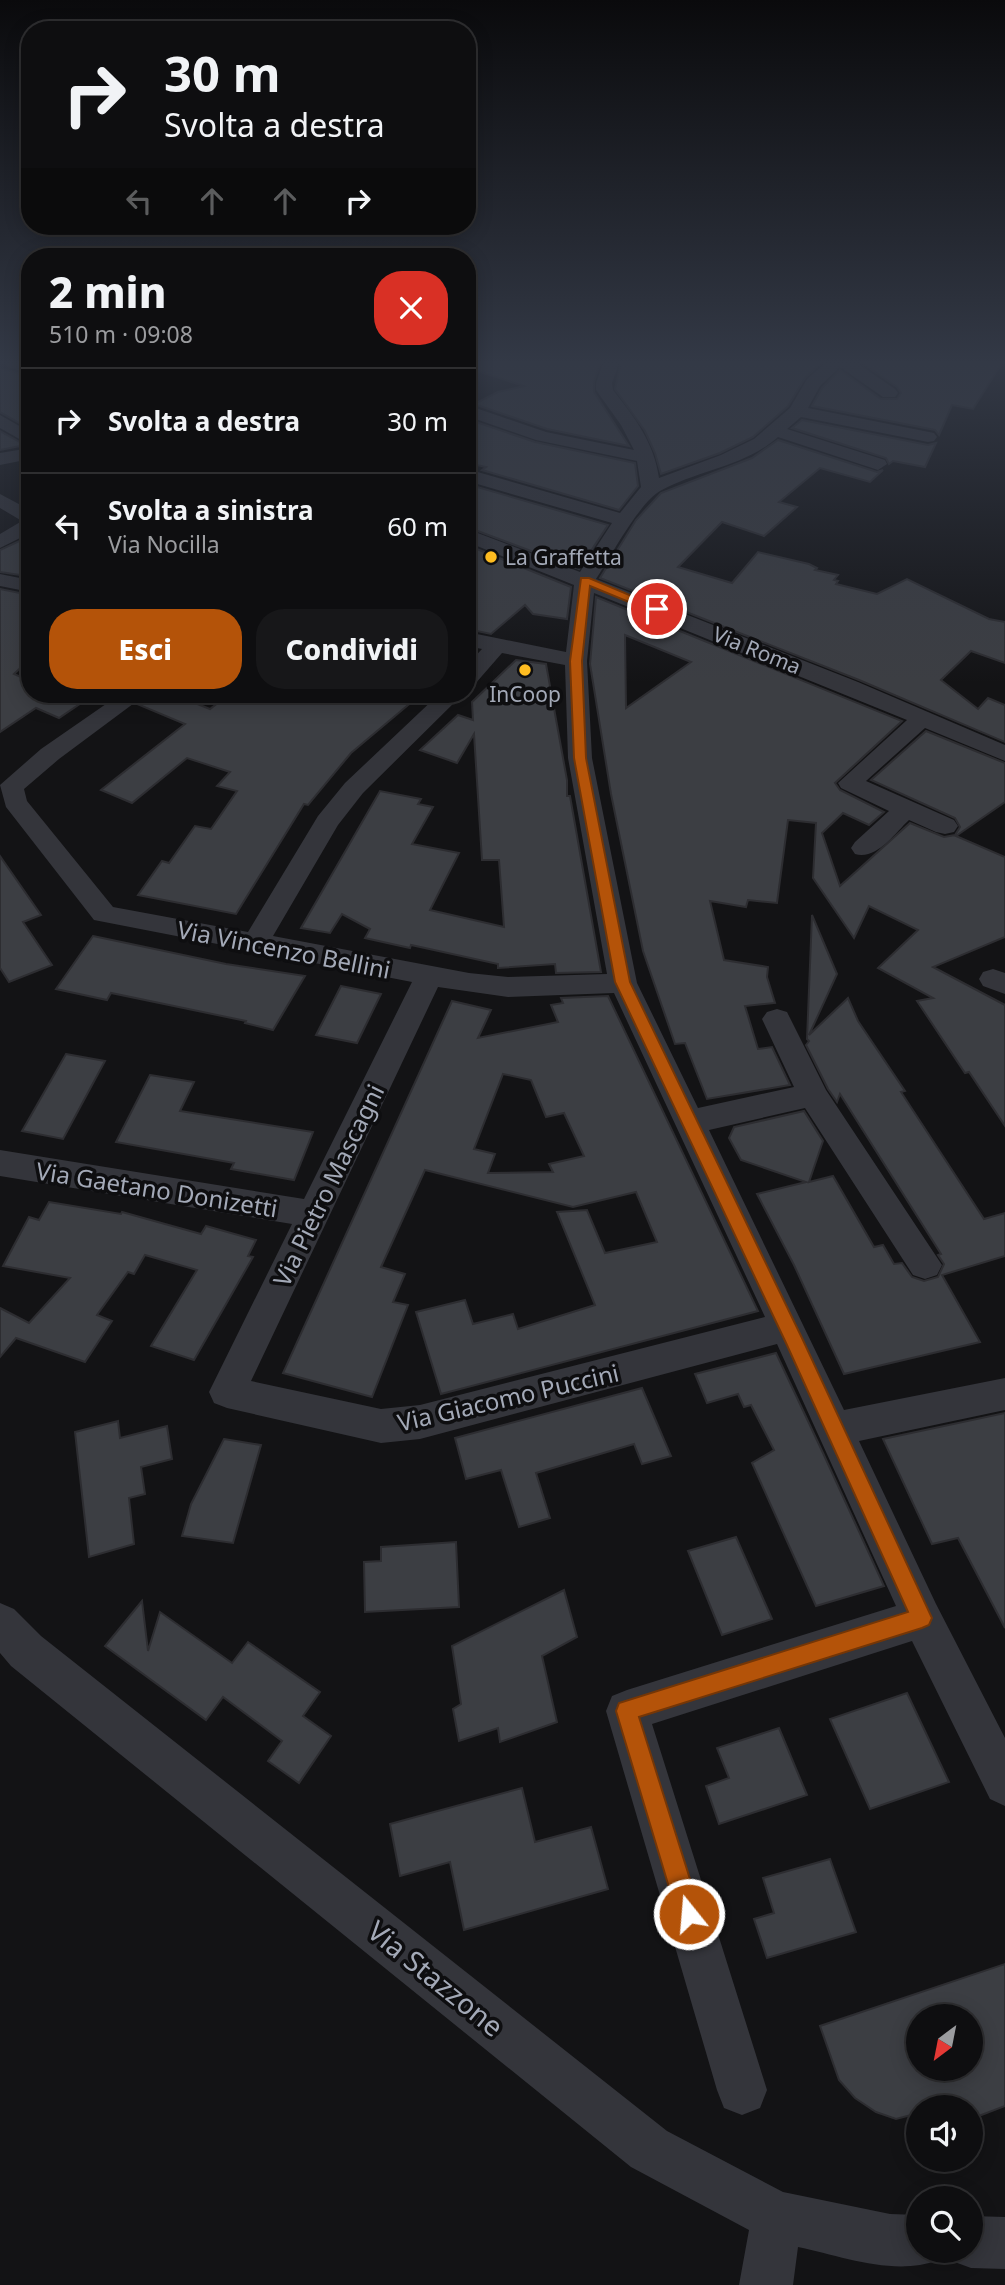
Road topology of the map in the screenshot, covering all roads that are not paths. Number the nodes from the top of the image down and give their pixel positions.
1 (649, 470) edge
2 (699, 470) edge
3 (476, 478) edge
4 (650, 488) junction
5 (0, 500) edge
6 (21, 512) edge
7 (624, 520) junction
8 (21, 530) edge
9 (476, 538) edge
10 (0, 542) edge
11 (0, 580) edge
12 (585, 580) junction
13 (21, 584) edge
14 (476, 641) edge
15 (497, 645) junction
16 (576, 661) junction
17 (476, 669) edge
18 (123, 703) edge
19 (443, 703) edge
20 (923, 718) junction
21 (1005, 754) edge
22 (849, 783) junction
23 (830, 800) dead end
24 (906, 809) junction
25 (945, 826) dead end
26 (864, 848) dead end
27 (255, 944) junction
28 (429, 977) junction
29 (622, 982) junction
30 (776, 1019) dead end
31 (813, 1095) junction
32 (690, 1122) junction
33 (0, 1163) edge
34 (313, 1214) junction
35 (925, 1265) dead end
36 (787, 1326) junction
37 (227, 1392) joint
38 (1005, 1394) edge
39 (834, 1429) junction
40 (922, 1618) junction
41 (0, 1623) edge
42 (1005, 1784) edge
43 (742, 2090) dead end
44 (777, 2217) junction
45 (906, 2241) edge
46 (766, 2285) edge

1 - 4 street
2 - 4 street
3 - 7 street
4 - 7 street
5 - 6 street
7 - 12 street
8 - 10 street
9 - 12 street, Via Roma
11 - 13 street
12 - 16 street
12 - 20 street, Via Roma
14 - 15 street
15 - 16 street
15 - 17 street
16 - 29 street
18 - 27 street, Via Vincenzo Bellini
19 - 27 street
20 - 21 street, Via Roma
20 - 22 street
22 - 23 street
22 - 24 street
24 - 25 street
24 - 26 street
27 - 28 street, Via Vincenzo Bellini
28 - 29 street, Via Vincenzo Bellini
28 - 34 street, Via Pietro Mascagni
29 - 32 street
30 - 31 street
31 - 32 street
31 - 35 street
32 - 36 street
33 - 34 street, Via Gaetano Donizetti
34 - 37 street, Via Pietro Mascagni
36 - 37 street, Via Giacomo Puccini
36 - 39 street
38 - 39 street
39 - 40 street
40 - 42 street
40 - 43 street
41 - 44 street, Via Stazzone
44 - 45 street, Via Stazzone
44 - 46 street

